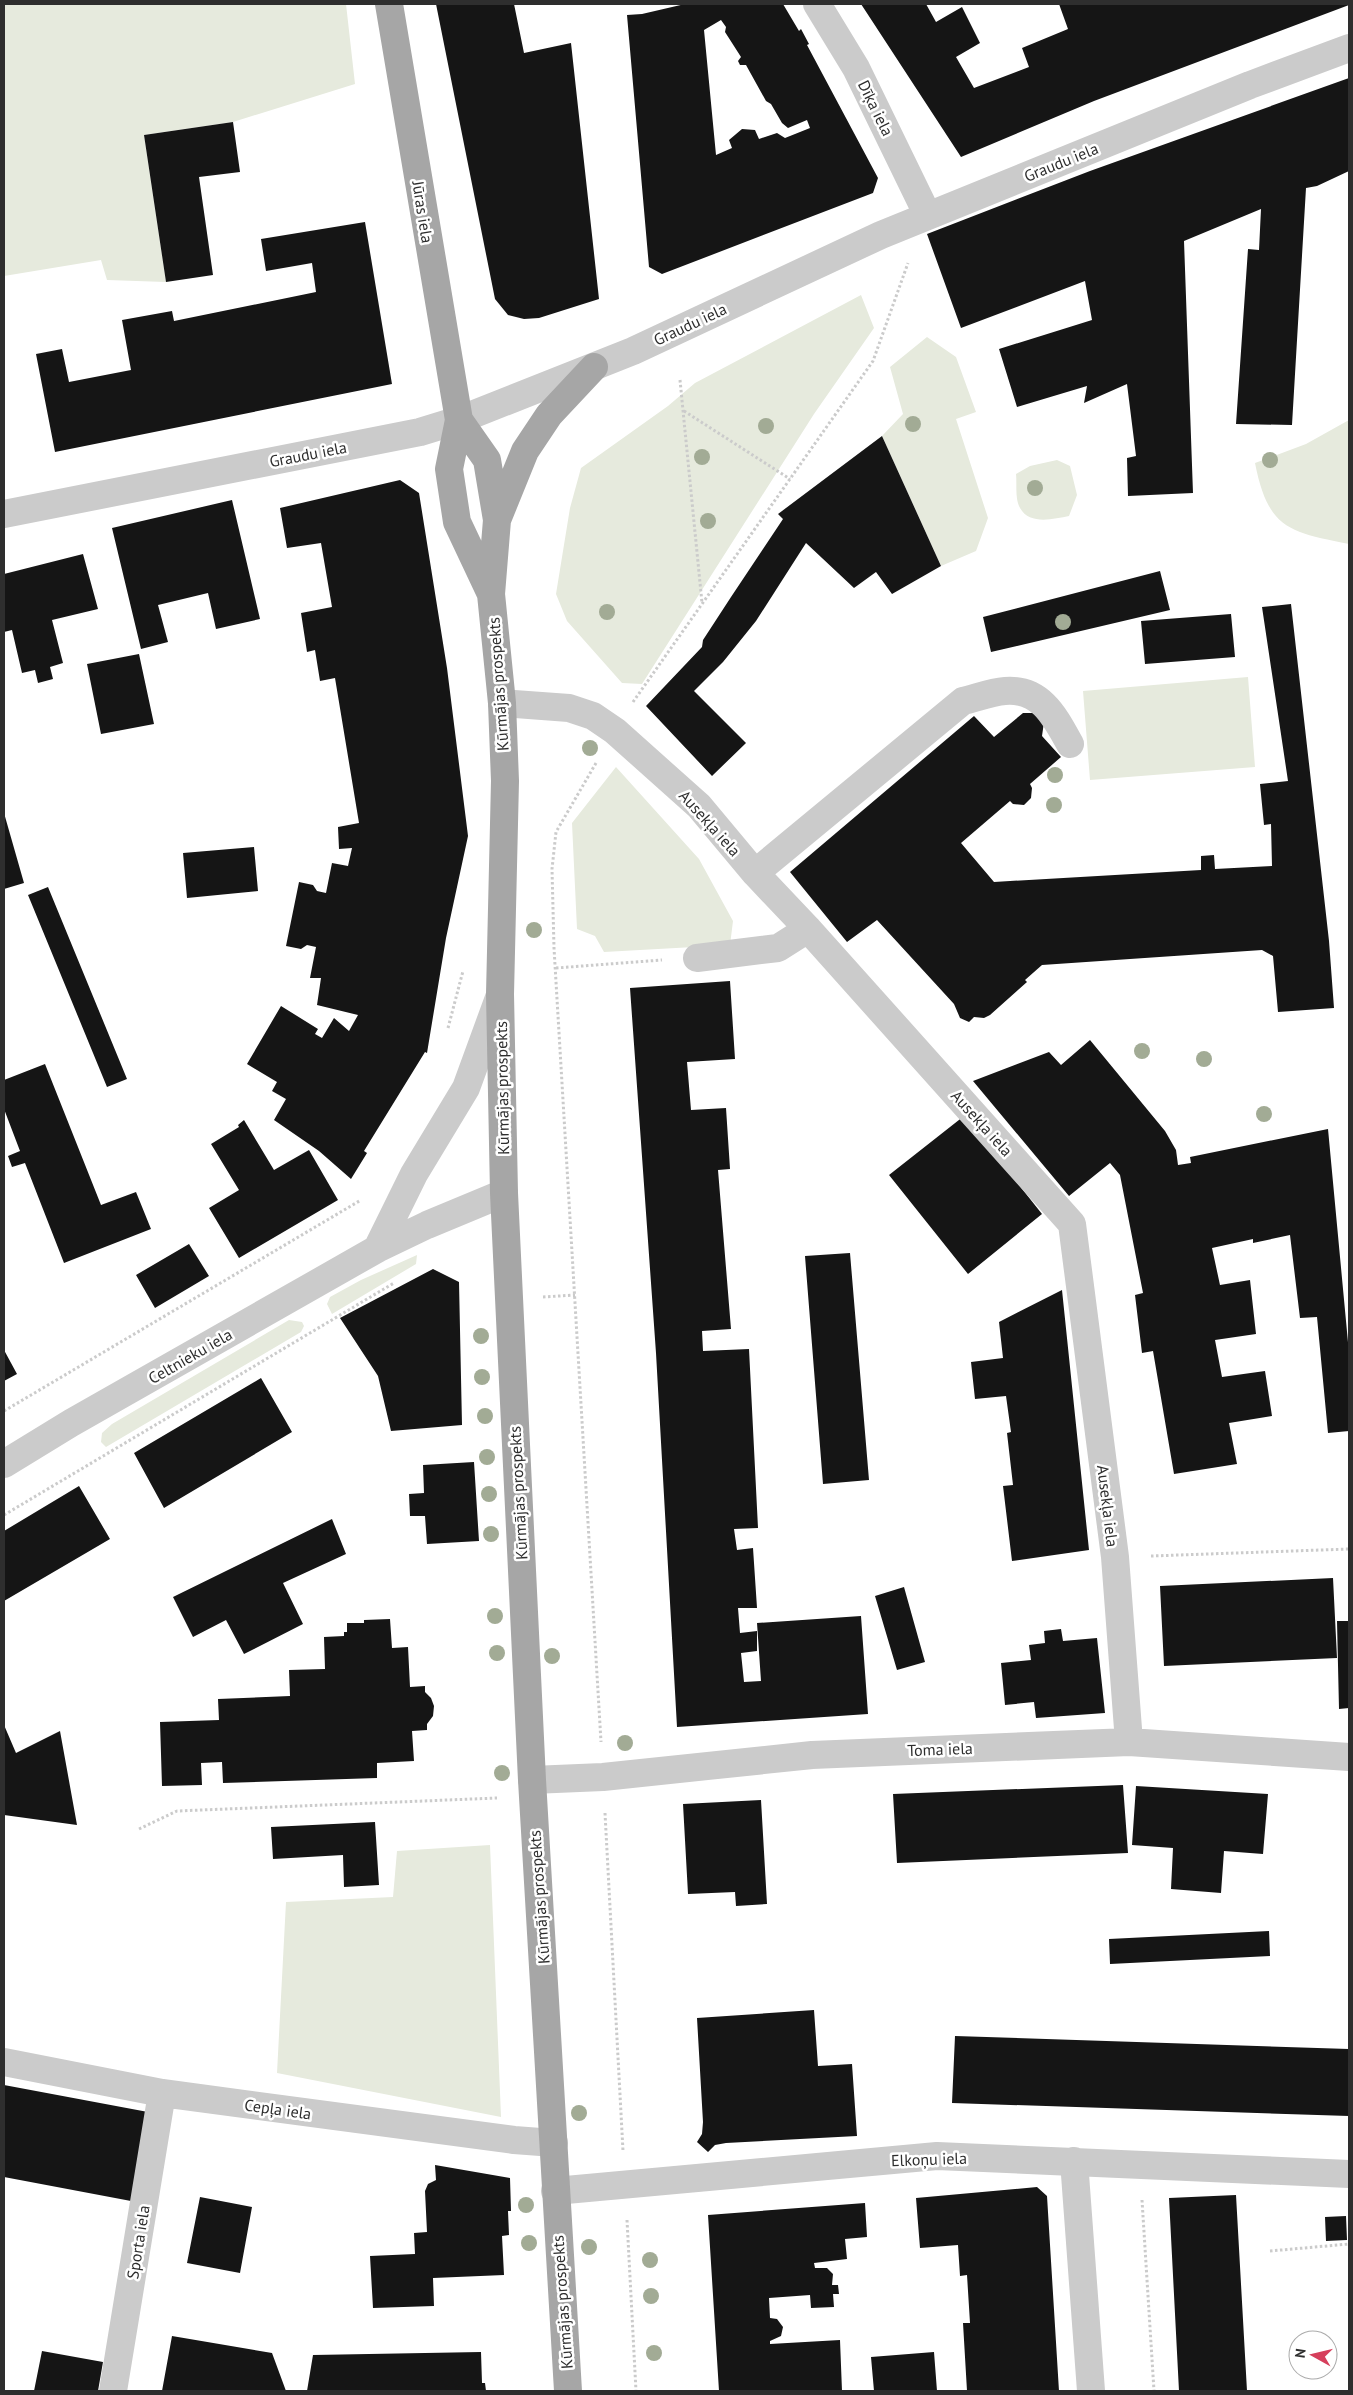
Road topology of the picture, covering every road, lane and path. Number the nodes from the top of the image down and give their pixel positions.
1 (389, 4) edge
2 (817, 4) edge
3 (1349, 48) edge
4 (928, 216) junction
5 (594, 367) junction
6 (680, 380) dead end
7 (684, 411) junction
8 (459, 420) junction
9 (790, 479) junction
10 (4, 514) edge
11 (497, 520) junction
12 (491, 594) junction
13 (702, 603) junction
14 (502, 703) junction
15 (615, 731) junction
16 (1070, 744) dead end
17 (755, 873) junction
18 (808, 929) junction
19 (697, 958) joint
20 (464, 965) dead end
21 (556, 968) junction
22 (500, 994) junction
23 (447, 1030) dead end
24 (504, 1193) junction
25 (363, 1199) dead end
26 (377, 1249) junction
27 (360, 1304) dead end
28 (4, 1411) edge
29 (4, 1464) edge
30 (4, 1515) edge
31 (1349, 1549) edge
32 (1115, 1557) junction
33 (1129, 1742) junction
34 (1349, 1757) edge
35 (603, 1777) junction
36 (532, 1780) junction
37 (497, 1798) dead end
38 (139, 1829) dead end
39 (4, 2062) edge
40 (162, 2093) junction
41 (554, 2143) junction
42 (1074, 2161) junction
43 (1140, 2164) junction
44 (1349, 2174) edge
45 (625, 2186) junction
46 (555, 2191) junction
47 (1349, 2244) edge
48 (1270, 2251) dead end
49 (113, 2391) edge
50 (568, 2391) edge
51 (636, 2391) edge
52 (1091, 2391) edge
53 (1154, 2391) edge

1 - 8 main road, Jūras iela
2 - 4 street, Dīķa iela
3 - 4 street, Graudu iela
4 - 5 street, Graudu iela
4 - 9 path
5 - 8 street, Graudu iela
5 - 11 main road, Kūrmājas prospekts
6 - 7 path
7 - 9 path
7 - 13 path
8 - 10 street, Graudu iela
8 - 11 main road, Kūrmājas prospekts
8 - 12 main road, Kūrmājas prospekts
9 - 13 path
11 - 12 main road, Kūrmājas prospekts
12 - 14 main road, Kūrmājas prospekts
13 - 15 path
14 - 15 street, Ausekļa iela
14 - 22 main road, Kūrmājas prospekts
15 - 17 street, Ausekļa iela
15 - 21 path
16 - 17 street
17 - 18 street, Ausekļa iela
18 - 19 street
18 - 32 street, Ausekļa iela
19 - 21 path
20 - 23 path
21 - 35 path
22 - 24 main road, Kūrmājas prospekts
22 - 26 street
24 - 26 street, Celtnieku iela
24 - 36 main road, Kūrmājas prospekts
25 - 28 path
26 - 29 street, Celtnieku iela
27 - 30 path
31 - 32 path
32 - 33 street, Ausekļa iela
33 - 34 street, Toma iela
33 - 35 street, Toma iela
35 - 36 street, Toma iela
35 - 45 path
36 - 41 main road, Kūrmājas prospekts
37 - 38 path
39 - 40 street, Cepļa iela
40 - 41 street, Cepļa iela
40 - 49 street, Sporta iela
41 - 46 main road, Kūrmājas prospekts
42 - 43 street, Elkoņu iela
42 - 45 street, Elkoņu iela
42 - 52 street
43 - 44 street, Elkoņu iela
43 - 53 path
45 - 46 street, Elkoņu iela
45 - 51 path
46 - 50 main road, Kūrmājas prospekts
47 - 48 path

